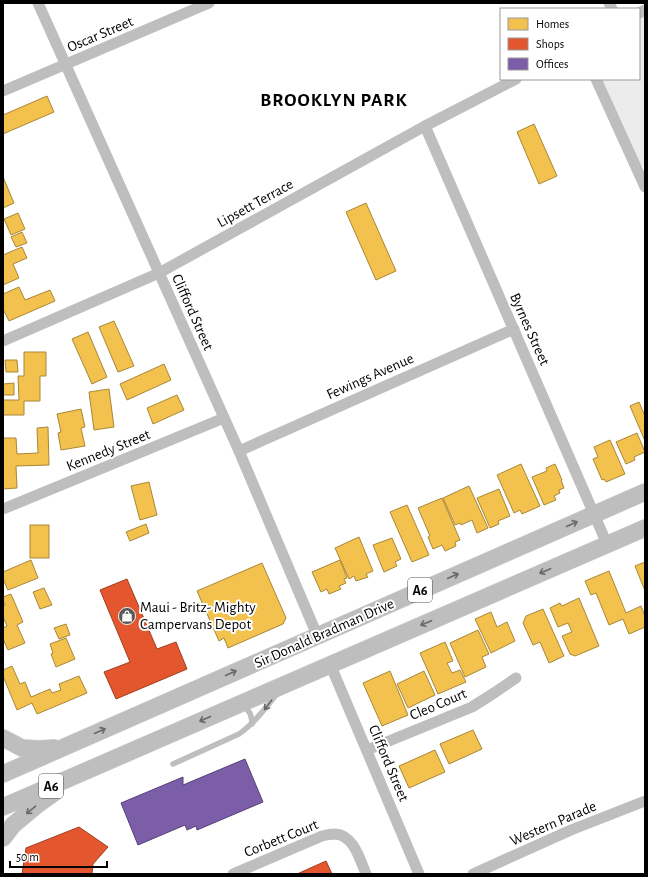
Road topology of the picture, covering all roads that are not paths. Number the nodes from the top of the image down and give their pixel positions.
1 (38, 3) edge
2 (209, 3) edge
3 (66, 64) junction
4 (514, 80) edge
5 (596, 80) edge
6 (3, 91) edge
7 (425, 126) junction
8 (645, 187) edge
9 (159, 273) junction
10 (514, 329) junction
11 (3, 341) edge
12 (224, 418) junction
13 (239, 451) junction
14 (645, 492) edge
15 (3, 509) edge
16 (594, 514) junction
17 (645, 528) edge
18 (607, 544) junction
19 (317, 635) junction
20 (330, 664) junction
21 (516, 678) dead end
22 (284, 685) junction
23 (239, 704) junction
24 (252, 724) junction
25 (3, 738) edge
26 (65, 747) junction
27 (367, 750) junction
28 (173, 764) dead end
29 (98, 766) junction
30 (3, 774) edge
31 (645, 801) edge
32 (3, 807) edge
33 (3, 838) edge
34 (232, 874) edge
35 (366, 874) edge
36 (419, 874) edge
37 (474, 874) edge

1 - 3 street, Clifford Street
2 - 3 street, Oscar Street
3 - 6 street, Oscar Street
3 - 9 street, Clifford Street
4 - 7 street, Lipsett Terrace
5 - 8 street
7 - 9 street, Lipsett Terrace
7 - 10 street, Byrnes Street
9 - 11 street, Lipsett Terrace
9 - 12 street, Clifford Street
10 - 13 street, Fewings Avenue
10 - 16 street, Byrnes Street
12 - 13 street, Clifford Street
12 - 15 street, Kennedy Street
13 - 19 street, Clifford Street
14 - 16 main road, Sir Donald Bradman Drive / A6
16 - 18 street, Byrnes Street
19 -> 16 main road, Sir Donald Bradman Drive / A6
17 - 18 main road, Sir Donald Bradman Drive / A6
18 -> 20 main road, Sir Donald Bradman Drive / A6
26 -> 19 main road, Sir Donald Bradman Drive / A6
20 - 22 main road, Sir Donald Bradman Drive / A6
20 - 27 street, Clifford Street
21 - 27 street, Cleo Court
22 - 23 main road, Sir Donald Bradman Drive / A6
22 -> 24 lane
23 - 24 lane
23 -> 29 main road, Sir Donald Bradman Drive / A6
24 - 28 lane
25 - 26 main road
26 - 30 main road, Sir Donald Bradman Drive / A6
27 - 36 street, Clifford Street
29 - 32 main road, Sir Donald Bradman Drive / A6
29 -> 33 main road
31 - 37 street, Western Parade
34 - 35 street, Corbett Court

